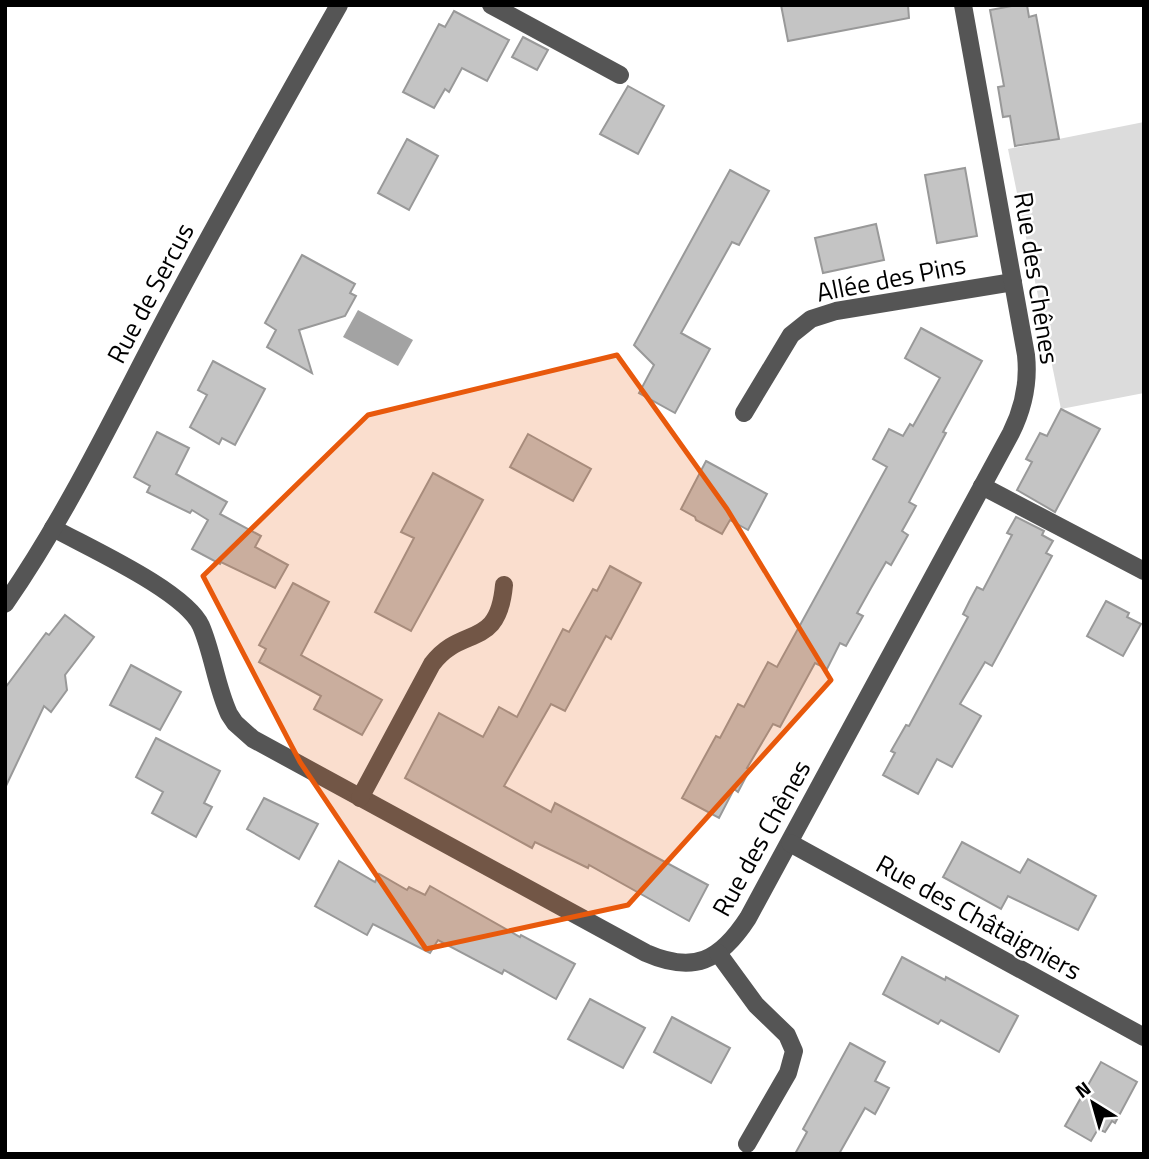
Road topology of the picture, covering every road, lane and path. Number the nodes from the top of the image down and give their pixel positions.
1 (339, 5) edge
2 (491, 5) edge
3 (963, 5) edge
4 (620, 75) dead end
5 (1013, 282) junction
6 (744, 413) dead end
7 (982, 486) junction
8 (53, 528) junction
9 (1144, 571) edge
10 (504, 585) dead end
11 (5, 604) edge
12 (360, 798) junction
13 (790, 842) junction
14 (718, 953) junction
15 (1144, 1037) edge
16 (747, 1144) dead end

1 - 8 street, Rue de Sercus
2 - 4 street
3 - 5 street, Rue des Chênes
5 - 6 street, Allée des Pins
5 - 7 street, Rue des Chênes
7 - 9 street
7 - 13 street, Rue des Chênes
8 - 11 street, Rue de Sercus
8 - 12 street, Rue des Chênes
10 - 12 street
12 - 14 street, Rue des Chênes
13 - 14 street, Rue des Chênes
13 - 15 street, Rue des Châtaigniers
14 - 16 street

